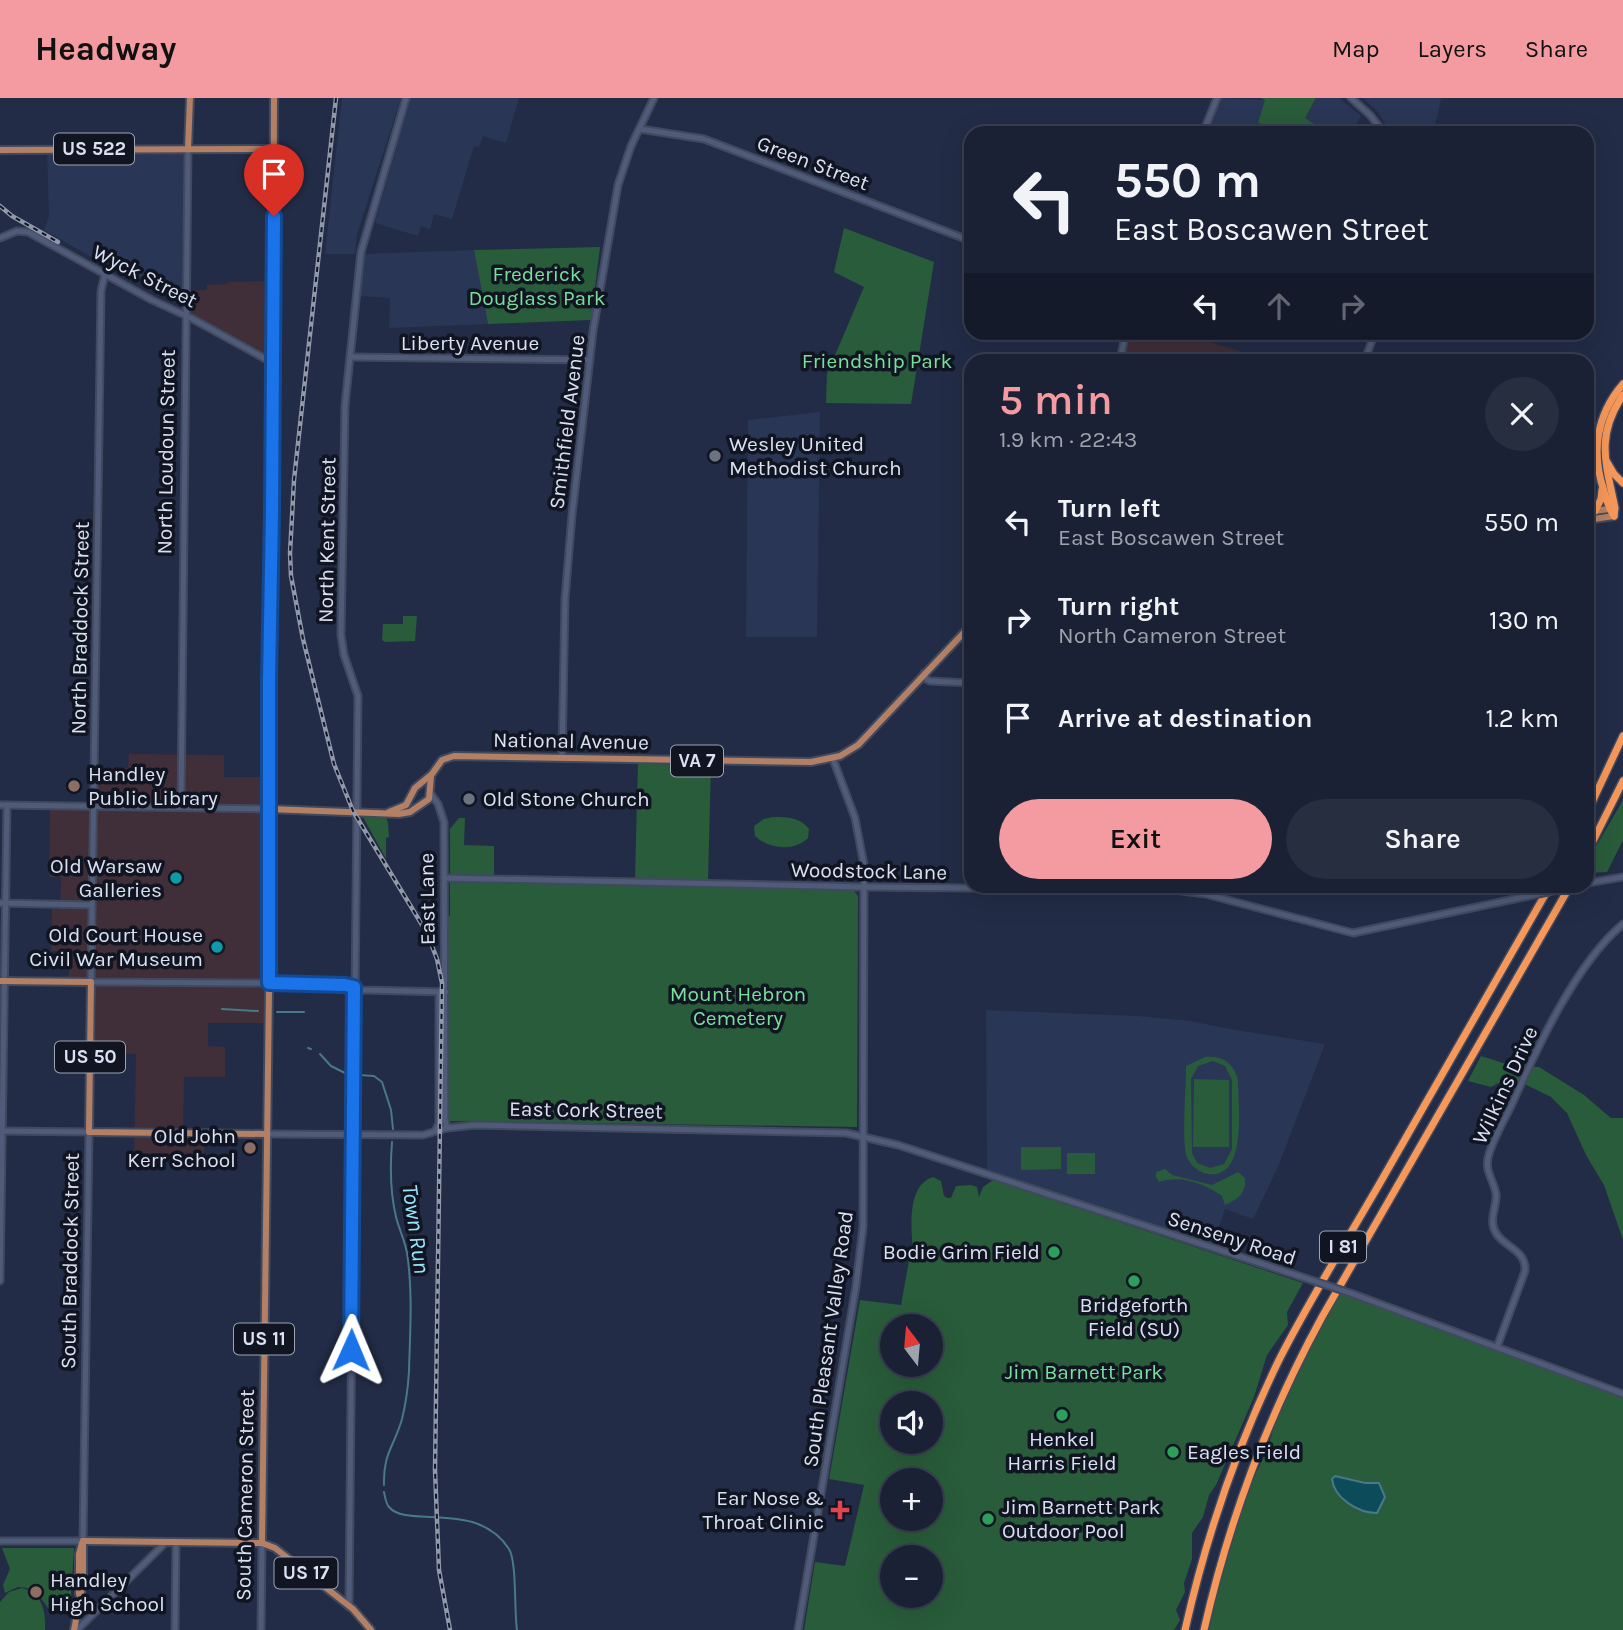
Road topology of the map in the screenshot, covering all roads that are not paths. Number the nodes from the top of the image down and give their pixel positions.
1 (190, 98) edge
2 (274, 98) edge
3 (406, 98) edge
4 (654, 98) edge
5 (1217, 98) edge
6 (1351, 98) edge
7 (1206, 126) edge
8 (1379, 126) edge
9 (640, 129) junction
10 (188, 149) junction
11 (274, 149) junction
12 (0, 150) edge
13 (0, 238) edge
14 (964, 238) edge
15 (105, 274) junction
16 (186, 314) junction
17 (350, 357) junction
18 (590, 360) junction
19 (273, 363) junction
20 (1623, 384) edge
21 (1623, 395) edge
22 (1604, 455) junction
23 (1601, 482) junction
24 (1623, 483) edge
25 (1594, 507) edge
26 (1615, 510) edge
27 (1594, 511) edge
28 (1623, 514) edge
29 (1594, 518) edge
30 (964, 632) edge
31 (924, 673) junction
32 (964, 683) edge
33 (1623, 736) edge
34 (562, 758) junction
35 (833, 759) junction
36 (432, 774) junction
37 (1623, 780) edge
38 (419, 786) junction
39 (430, 792) junction
40 (412, 795) junction
41 (1594, 799) edge
42 (424, 803) junction
43 (3, 805) edge
44 (94, 806) junction
45 (181, 807) junction
46 (439, 807) junction
47 (269, 809) junction
48 (356, 811) junction
49 (389, 812) junction
50 (1594, 839) edge
51 (1623, 877) edge
52 (444, 878) junction
53 (1594, 882) edge
54 (864, 887) junction
55 (964, 888) edge
56 (1199, 893) edge
57 (1543, 893) edge
58 (1545, 893) edge
59 (1566, 893) edge
60 (3, 903) edge
61 (92, 905) junction
62 (1623, 924) edge
63 (2, 981) edge
64 (91, 982) junction
65 (269, 983) junction
66 (354, 987) junction
67 (443, 992) junction
68 (447, 1128) junction
69 (1, 1131) edge
70 (89, 1132) junction
71 (267, 1134) junction
72 (433, 1134) junction
73 (353, 1135) junction
74 (865, 1137) junction
75 (987, 1174) joint
76 (0, 1281) edge
77 (1496, 1347) junction
78 (1623, 1394) edge
79 (83, 1541) junction
80 (0, 1542) edge
81 (166, 1542) junction
82 (176, 1542) junction
83 (262, 1543) junction
84 (348, 1606) junction
85 (75, 1630) edge
86 (175, 1630) edge
87 (261, 1630) edge
88 (371, 1630) edge
89 (797, 1630) edge
90 (1185, 1630) edge
91 (1205, 1630) edge

1 - 10 main road, North Loudoun Street
2 - 11 main road, US 11
3 - 17 street, North Kent Street
4 - 9 street, Smithfield Avenue
5 - 7 street
6 - 8 street
9 - 14 street, Green Street
9 - 18 street, Smithfield Avenue
10 - 11 main road
10 - 12 main road, US 522
10 - 16 street, North Loudoun Street
11 - 19 main road, US 11
13 - 15 street, Wyck Street
15 - 16 street, Wyck Street
15 - 44 street, North Braddock Street
16 - 19 street, Wyck Street
16 - 45 street, North Loudoun Street
17 - 18 street, Liberty Avenue
17 - 48 street, North Kent Street
18 - 34 street, Smithfield Avenue
19 - 47 main road, US 11
20 - 23 highway
21 - 22 highway
22 - 24 highway
22 - 26 highway
23 - 25 highway
23 - 26 highway
26 - 27 main road
26 - 28 highway
26 - 29 main road
30 - 31 main road, VA 7
31 - 32 street
31 - 35 main road, National Avenue / VA 7
33 - 41 highway
34 - 35 main road, National Avenue / VA 7
34 - 36 main road, National Avenue / VA 7
35 - 54 street, South Pleasant Valley Road
36 - 38 main road, VA 7
36 - 39 main road
37 - 50 highway
38 - 39 main road
38 - 40 main road, VA 7
39 - 42 main road
39 - 46 street, East Lane
40 - 42 main road
40 - 49 main road, VA 7
42 - 46 street
42 - 49 main road
43 - 44 street
43 - 60 street
44 - 45 street
44 - 61 street, North Braddock Street
45 - 47 street
46 - 52 street, East Lane
47 - 48 main road
47 - 65 main road, US 11
48 - 49 main road
48 - 66 street, North Kent Street
51 - 53 street
52 - 54 street, Woodstock Lane
52 - 67 street, East Lane
54 - 55 street, Woodstock Lane, bridge
54 - 74 street, South Pleasant Valley Road
56 - 57 street, Woodstock Lane, bridge
58 - 90 highway, I 81
59 - 91 highway, I 81
60 - 61 street
60 - 63 street
61 - 64 street, North Braddock Street
62 - 77 street, Wilkins Drive
63 - 64 main road
63 - 69 street
64 - 65 street
64 - 70 main road, South Braddock Street / US 50
65 - 66 street
65 - 71 main road, South Cameron Street / US 11
66 - 67 street
66 - 73 street, North Kent Street
67 - 68 street
67 - 72 street
68 - 72 street, East Cork Street
68 - 74 street, East Cork Street
69 - 70 street
69 - 76 street
70 - 71 main road, East Cork Street
70 - 79 street, South Braddock Street
71 - 73 street, East Cork Street
71 - 83 main road, South Cameron Street / US 11
72 - 73 street, East Cork Street
73 - 84 street, North Kent Street
74 - 75 street, East Cork Street
74 - 89 street, South Pleasant Valley Road
75 - 77 street, Senseny Road, bridge
77 - 78 street, Senseny Road
79 - 80 street
79 - 81 main road
79 - 85 main road, South Braddock Street
81 - 82 main road
81 - 85 street
82 - 83 main road
82 - 86 street
83 - 84 main road, US 17
83 - 87 street, South Cameron Street
84 - 88 main road, US 17

